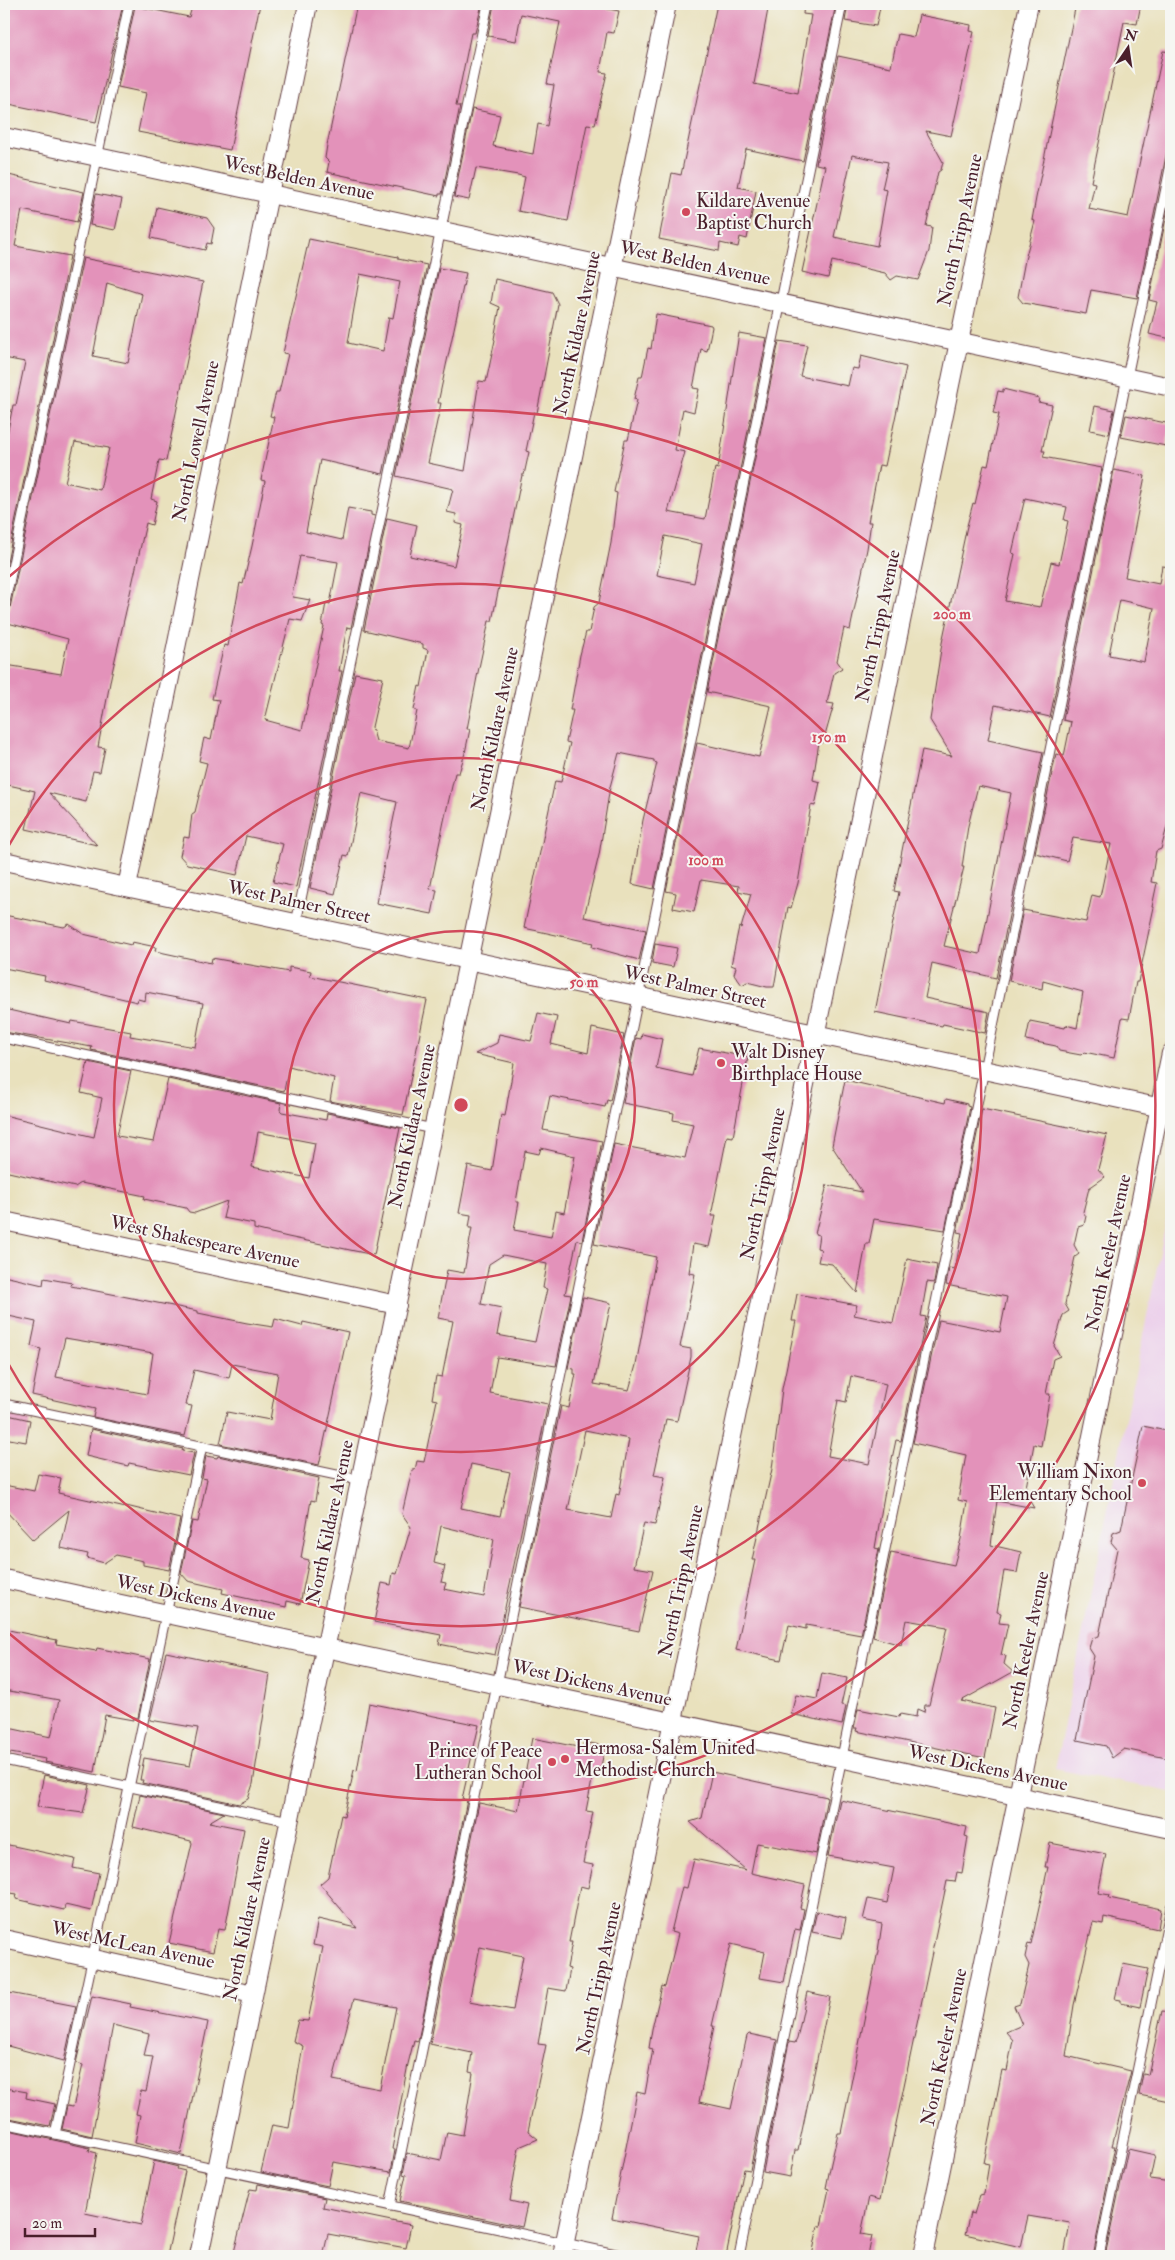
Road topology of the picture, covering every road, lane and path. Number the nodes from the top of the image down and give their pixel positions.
1 (129, 4) edge
2 (308, 4) edge
3 (488, 4) edge
4 (668, 4) edge
5 (842, 4) edge
6 (1029, 4) edge
7 (4, 137) edge
8 (98, 157) junction
9 (1171, 164) edge
10 (268, 194) junction
11 (440, 230) junction
12 (612, 267) junction
13 (780, 303) junction
14 (959, 341) junction
15 (1127, 377) junction
16 (1171, 387) edge
17 (4, 607) edge
18 (4, 861) edge
19 (127, 887) junction
20 (296, 923) junction
21 (468, 960) junction
22 (638, 996) junction
23 (816, 1034) junction
24 (4, 1038) edge
25 (1171, 1053) edge
26 (984, 1070) junction
27 (1166, 1109) edge
28 (433, 1129) junction
29 (4, 1221) edge
30 (396, 1305) junction
31 (4, 1404) edge
32 (202, 1446) junction
33 (360, 1480) junction
34 (4, 1579) edge
35 (166, 1614) junction
36 (326, 1648) junction
37 (497, 1684) junction
38 (673, 1722) junction
39 (843, 1759) junction
40 (4, 1760) edge
41 (129, 1787) junction
42 (1018, 1796) junction
43 (289, 1821) junction
44 (1171, 1829) edge
45 (1171, 1907) edge
46 (4, 1939) edge
47 (92, 1958) junction
48 (253, 1994) junction
49 (4, 2123) edge
50 (55, 2134) junction
51 (217, 2169) junction
52 (390, 2206) junction
53 (564, 2250) edge
54 (199, 2256) edge
55 (625, 2256) edge
56 (739, 2256) edge
57 (923, 2256) edge
58 (1099, 2256) edge

1 - 8 lane
2 - 10 street, North Lowell Avenue
3 - 11 lane
4 - 12 street, North Kildare Avenue
5 - 13 lane
6 - 14 street, North Tripp Avenue
7 - 8 street, West Belden Avenue
8 - 10 street, West Belden Avenue
8 - 17 lane
9 - 15 lane
10 - 11 street, West Belden Avenue
10 - 19 street, North Lowell Avenue
11 - 12 street, West Belden Avenue
11 - 20 lane
12 - 13 street, West Belden Avenue
12 - 21 street, North Kildare Avenue
13 - 14 street, West Belden Avenue
13 - 22 lane
14 - 15 street, West Belden Avenue
14 - 23 street, North Tripp Avenue
15 - 16 street, West Belden Avenue
15 - 26 lane
18 - 19 street, West Palmer Street
19 - 20 street, West Palmer Street
20 - 21 street, West Palmer Street
21 - 22 street, West Palmer Street
21 - 28 street, North Kildare Avenue
22 - 23 street, West Palmer Street
22 - 37 lane
23 - 26 street, West Palmer Street
23 - 38 street, North Tripp Avenue
24 - 28 lane
25 - 27 street, North Keeler Avenue
26 - 27 street, West Palmer Street
26 - 39 lane
27 - 42 street, North Keeler Avenue
28 - 30 street, North Kildare Avenue
29 - 30 street, West Shakespeare Avenue
30 - 33 street, North Kildare Avenue
31 - 32 lane
32 - 33 lane
32 - 35 lane
33 - 36 street, North Kildare Avenue
34 - 35 street, West Dickens Avenue
35 - 36 street, West Dickens Avenue
35 - 41 lane
36 - 37 street, West Dickens Avenue
36 - 43 street, North Kildare Avenue
37 - 38 street, West Dickens Avenue
37 - 52 lane
38 - 39 street, West Dickens Avenue
38 - 53 street, North Tripp Avenue
39 - 42 street, West Dickens Avenue
39 - 56 lane
40 - 41 lane
41 - 43 lane
41 - 47 lane
42 - 44 street, West Dickens Avenue
42 - 57 street, North Keeler Avenue
43 - 48 street, North Kildare Avenue
45 - 58 lane
46 - 47 street, West McLean Avenue
47 - 48 street, West McLean Avenue
47 - 50 lane
48 - 51 street, North Kildare Avenue
49 - 50 lane
50 - 51 lane
51 - 52 lane
51 - 54 street, North Kildare Avenue
52 - 53 lane
53 - 55 lane

